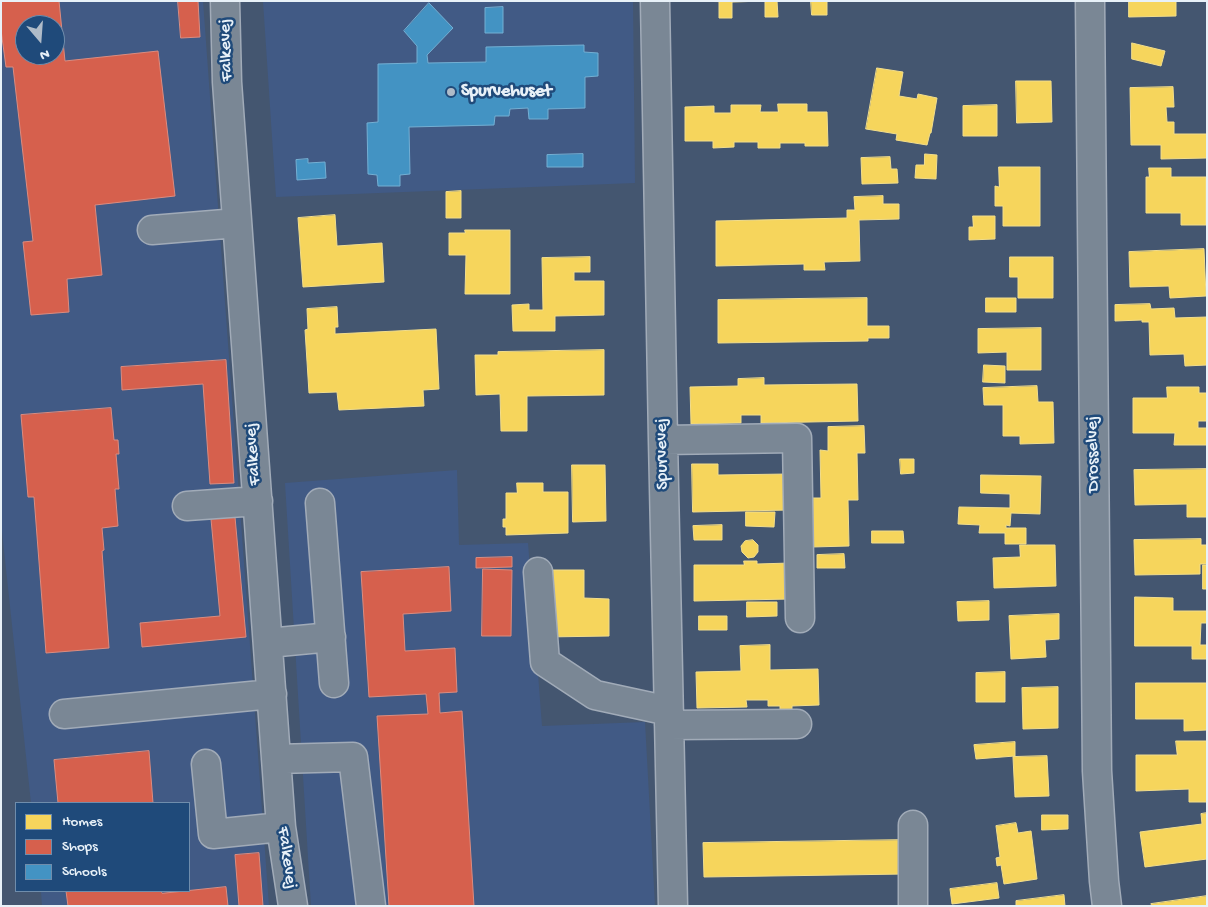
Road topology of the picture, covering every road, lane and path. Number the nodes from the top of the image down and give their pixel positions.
1 (225, 1) edge
2 (655, 1) edge
3 (1090, 1) edge
4 (237, 223) junction
5 (152, 230) dead end
6 (663, 440) junction
7 (258, 502) junction
8 (320, 503) dead end
9 (187, 506) dead end
10 (538, 572) dead end
11 (800, 618) dead end
12 (331, 638) junction
13 (268, 643) junction
14 (334, 684) dead end
15 (272, 694) junction
16 (64, 714) dead end
17 (669, 718) junction
18 (797, 724) dead end
19 (276, 759) junction
20 (206, 764) dead end
21 (913, 825) dead end
22 (281, 827) junction
23 (293, 906) edge
24 (371, 906) edge
25 (673, 906) edge
26 (913, 906) edge
27 (1107, 906) edge

1 - 4 street, Falkevej
2 - 6 street, Spurvevej
3 - 27 street, Drosselvej
4 - 5 street
4 - 7 street, Falkevej
6 - 11 street
6 - 17 street, Spurvevej
7 - 9 street
7 - 13 street, Falkevej
8 - 12 street
10 - 17 street
12 - 13 street
12 - 14 street
13 - 15 street, Falkevej
15 - 16 street
15 - 19 street, Falkevej
17 - 18 street
17 - 25 street, Spurvevej
19 - 22 street, Falkevej
19 - 24 street
20 - 22 street
21 - 26 street
22 - 23 street, Falkevej

